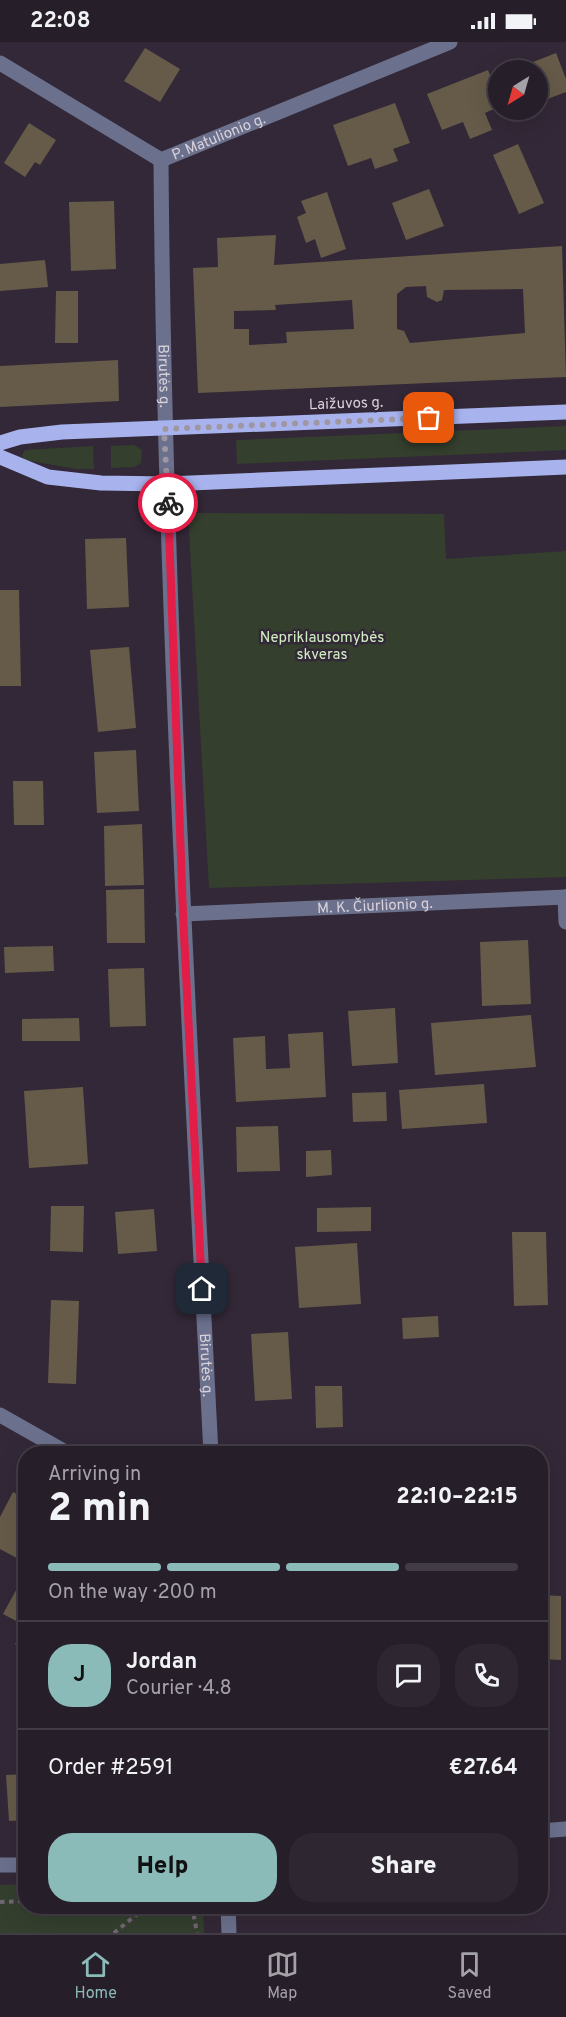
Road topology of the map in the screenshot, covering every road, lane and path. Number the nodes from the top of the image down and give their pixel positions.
1 (450, 42) edge
2 (0, 63) edge
3 (160, 160) junction
4 (566, 412) edge
5 (164, 429) junction
6 (0, 443) edge
7 (0, 457) edge
8 (566, 467) edge
9 (167, 484) junction
10 (565, 897) edge
11 (183, 914) junction
12 (566, 922) edge
13 (0, 1415) edge
14 (55, 1446) edge
15 (211, 1446) edge
16 (566, 1829) edge
17 (548, 1830) edge
18 (0, 1865) edge
19 (18, 1865) edge
20 (18, 1901) edge
21 (0, 1902) edge
22 (137, 1914) edge
23 (193, 1914) edge
24 (228, 1914) edge
25 (114, 1933) edge
26 (197, 1933) edge
27 (229, 1933) edge

1 - 3 street, P. Matulionio g.
2 - 3 street, P. Matulionio g.
3 - 5 street, Birutės g.
4 - 5 main road, Laižuvos g.
5 - 6 main road, Laižuvos g.
5 - 9 street, Birutės g.
7 - 9 main road
8 - 9 main road
9 - 11 street, Birutės g.
10 - 11 street, M. K. Čiurlionio g.
10 - 12 street
11 - 15 street, Birutės g.
13 - 14 street
16 - 17 street
18 - 19 street
20 - 21 path
22 - 25 path
23 - 26 path
24 - 27 street

